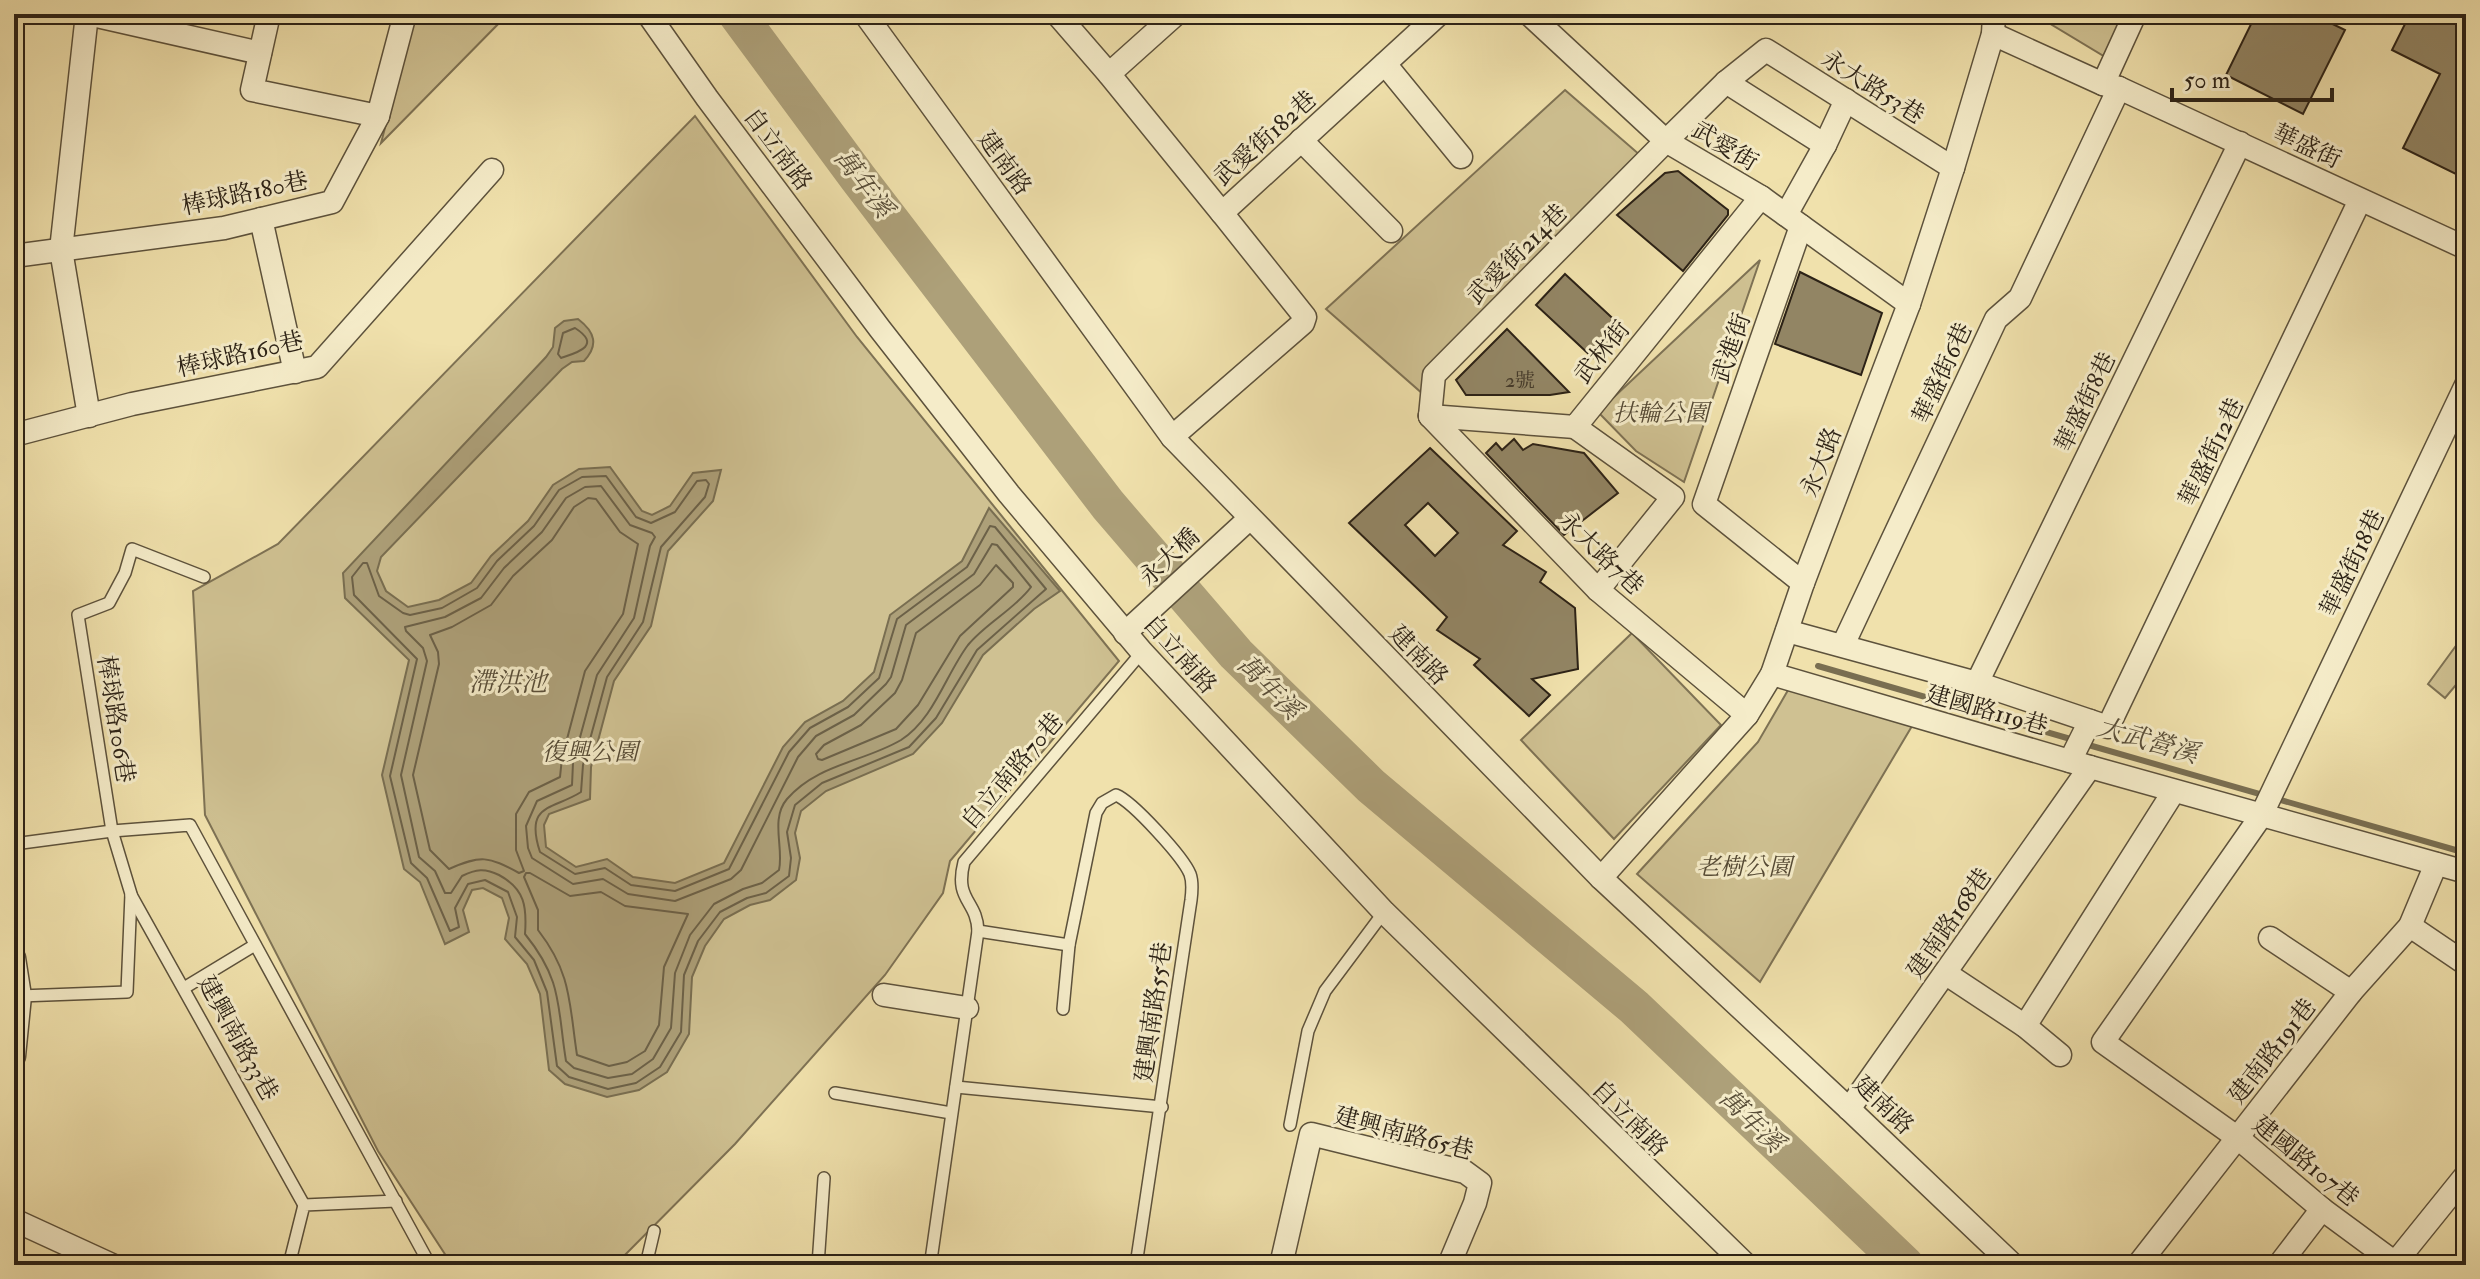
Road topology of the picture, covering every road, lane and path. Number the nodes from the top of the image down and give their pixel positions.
1 (88, 14) edge
2 (269, 14) edge
3 (405, 14) edge
4 (648, 14) edge
5 (865, 14) edge
6 (1057, 14) edge
7 (1176, 14) edge
8 (1439, 14) edge
9 (2135, 14) edge
10 (1538, 17) edge
11 (1994, 24) edge
12 (1766, 50) joint
13 (260, 53) junction
14 (1385, 64) junction
15 (1109, 74) junction
16 (1726, 82) junction
17 (2111, 86) junction
18 (1846, 100) junction
19 (378, 116) junction
20 (1301, 140) junction
21 (1666, 141) junction
22 (2240, 143) junction
23 (1825, 145) junction
24 (1461, 157) dead end
25 (1953, 168) junction
26 (492, 170) dead end
27 (1761, 197) junction
28 (2360, 200) junction
29 (1222, 213) junction
30 (261, 219) junction
31 (1794, 220) junction
32 (1391, 231) dead end
33 (2466, 248) edge
34 (61, 250) junction
35 (14, 256) edge
36 (1909, 304) junction
37 (295, 372) junction
38 (2466, 385) edge
39 (89, 416) junction
40 (1430, 416) junction
41 (1575, 427) junction
42 (14, 435) edge
43 (1172, 437) junction
44 (1673, 497) junction
45 (1704, 504) junction
46 (1248, 519) junction
47 (204, 577) dead end
48 (1803, 583) junction
49 (1598, 590) junction
50 (1787, 631) junction
51 (1125, 633) junction
52 (1843, 645) junction
53 (1142, 652) junction
54 (1772, 674) junction
55 (1977, 683) junction
56 (1747, 715) junction
57 (2086, 743) junction
58 (2174, 791) junction
59 (2261, 816) junction
60 (112, 831) junction
61 (14, 844) edge
62 (2436, 864) junction
63 (2466, 872) edge
64 (1601, 878) junction
65 (131, 894) junction
66 (1384, 912) junction
67 (2410, 926) junction
68 (978, 931) junction
69 (2270, 938) dead end
70 (255, 945) junction
71 (1069, 945) junction
72 (14, 958) edge
73 (2466, 964) edge
74 (1945, 973) junction
75 (184, 988) junction
76 (2351, 992) junction
77 (884, 995) dead end
78 (20, 996) junction
79 (967, 1008) junction
80 (1063, 1009) dead end
81 (2025, 1026) junction
82 (2103, 1042) joint
83 (2060, 1055) dead end
84 (14, 1056) edge
85 (956, 1087) junction
86 (835, 1093) dead end
87 (1162, 1107) junction
88 (1849, 1109) junction
89 (951, 1113) junction
90 (1290, 1125) dead end
91 (2238, 1138) junction
92 (2466, 1175) edge
93 (824, 1178) dead end
94 (396, 1201) junction
95 (304, 1205) junction
96 (2322, 1209) junction
97 (14, 1220) edge
98 (654, 1231) dead end
99 (931, 1260) dead end
100 (2397, 1264) edge
101 (112, 1265) edge
102 (289, 1265) edge
103 (430, 1265) edge
104 (646, 1265) edge
105 (818, 1265) edge
106 (1136, 1265) edge
107 (1281, 1265) edge
108 (1449, 1265) edge
109 (1746, 1265) edge
110 (2013, 1265) edge
111 (2138, 1265) edge
112 (2279, 1265) edge

1 - 13 street
1 - 34 street
2 - 13 street
3 - 19 street, 棒球路180巷
4 - 51 street, 自立南路
5 - 43 street, 建南路
6 - 15 street, 武愛街182巷
7 - 15 street
8 - 14 street, 武愛街182巷
9 - 17 street, 華盛街6巷
10 - 21 street, 武愛街
11 - 17 street, 華盛街
11 - 25 street, 永大路
12 - 16 street, 武愛街214巷
12 - 18 street, 永大路53巷
13 - 19 street
14 - 20 street, 武愛街182巷
14 - 24 street
15 - 29 street, 武愛街182巷
16 - 21 street, 武愛街214巷
16 - 23 street
17 - 22 street, 華盛街
17 - 52 street, 華盛街6巷
18 - 23 street, 武進街
18 - 25 street, 永大路53巷
19 - 30 street, 棒球路180巷
20 - 29 street, 武愛街182巷
20 - 32 street
21 - 27 street, 武愛街
21 - 40 street, 武愛街214巷
22 - 28 street, 華盛街
22 - 55 street, 華盛街8巷
23 - 31 street, 武進街
25 - 36 street, 永大路
26 - 37 street, 棒球路160巷
27 - 31 street, 武愛街
27 - 41 street, 武林街
28 - 33 street, 華盛街
28 - 57 street, 華盛街12巷
29 - 43 street
30 - 34 street, 棒球路180巷
30 - 37 street
31 - 36 street, 武愛街
31 - 45 street, 武進街
34 - 35 street, 棒球路180巷
34 - 39 street
36 - 48 street, 永大路
37 - 39 street, 棒球路160巷
38 - 59 street, 華盛街18巷
39 - 42 street, 棒球路160巷
40 - 41 street
40 - 49 street, 永大路7巷
41 - 44 street
43 - 46 street, 建南路
44 - 45 street
44 - 49 street
45 - 48 street
46 - 51 street, 永大橋
46 - 64 street, 建南路
47 - 60 lane, 棒球路106巷
48 - 50 street, 永大路
49 - 56 street, 永大路7巷
50 - 52 street
50 - 54 street, 永大路
51 - 53 street, 自立南路
52 - 55 street
53 - 66 street, 自立南路
53 - 68 lane, 自立南路70巷
54 - 56 street, 永大路
54 - 57 street, 建國路119巷
55 - 57 street
56 - 64 street, 永大路
57 - 58 street, 建國路119巷
57 - 74 street, 建南路168巷
58 - 59 street, 建國路119巷
58 - 81 street
59 - 62 street, 建國路119巷
59 - 82 street, 華盛街18巷
60 - 61 lane
60 - 65 lane, 棒球路106巷
60 - 70 lane
62 - 63 street, 建國路119巷
62 - 67 street, 建南路191巷
64 - 88 street, 建南路
65 - 75 lane, 建興南路33巷
65 - 78 lane
66 - 90 lane
66 - 109 street, 自立南路
67 - 73 street
67 - 76 street, 建南路191巷
68 - 71 lane
68 - 79 lane, 自立南路70巷
69 - 76 street
70 - 75 lane
70 - 94 lane
71 - 80 lane
71 - 87 lane, 建興南路55巷
72 - 78 street
74 - 81 street
74 - 88 street, 建南路168巷
75 - 95 lane, 建興南路33巷
76 - 91 street, 建南路191巷
77 - 79 street
78 - 84 street
79 - 85 lane, 自立南路70巷
81 - 83 street
82 - 91 street, 建國路107巷
85 - 87 lane
85 - 89 lane, 自立南路70巷
86 - 89 lane
87 - 106 lane, 建興南路55巷
88 - 110 street, 建南路
89 - 99 lane, 自立南路70巷
91 - 96 street, 建國路107巷
91 - 111 street, 建南路191巷
92 - 100 street
93 - 105 lane
94 - 95 lane
94 - 103 lane
95 - 102 lane
96 - 100 street, 建國路107巷
96 - 112 street
97 - 101 street
98 - 104 lane
107 - 108 street, 建興南路65巷

